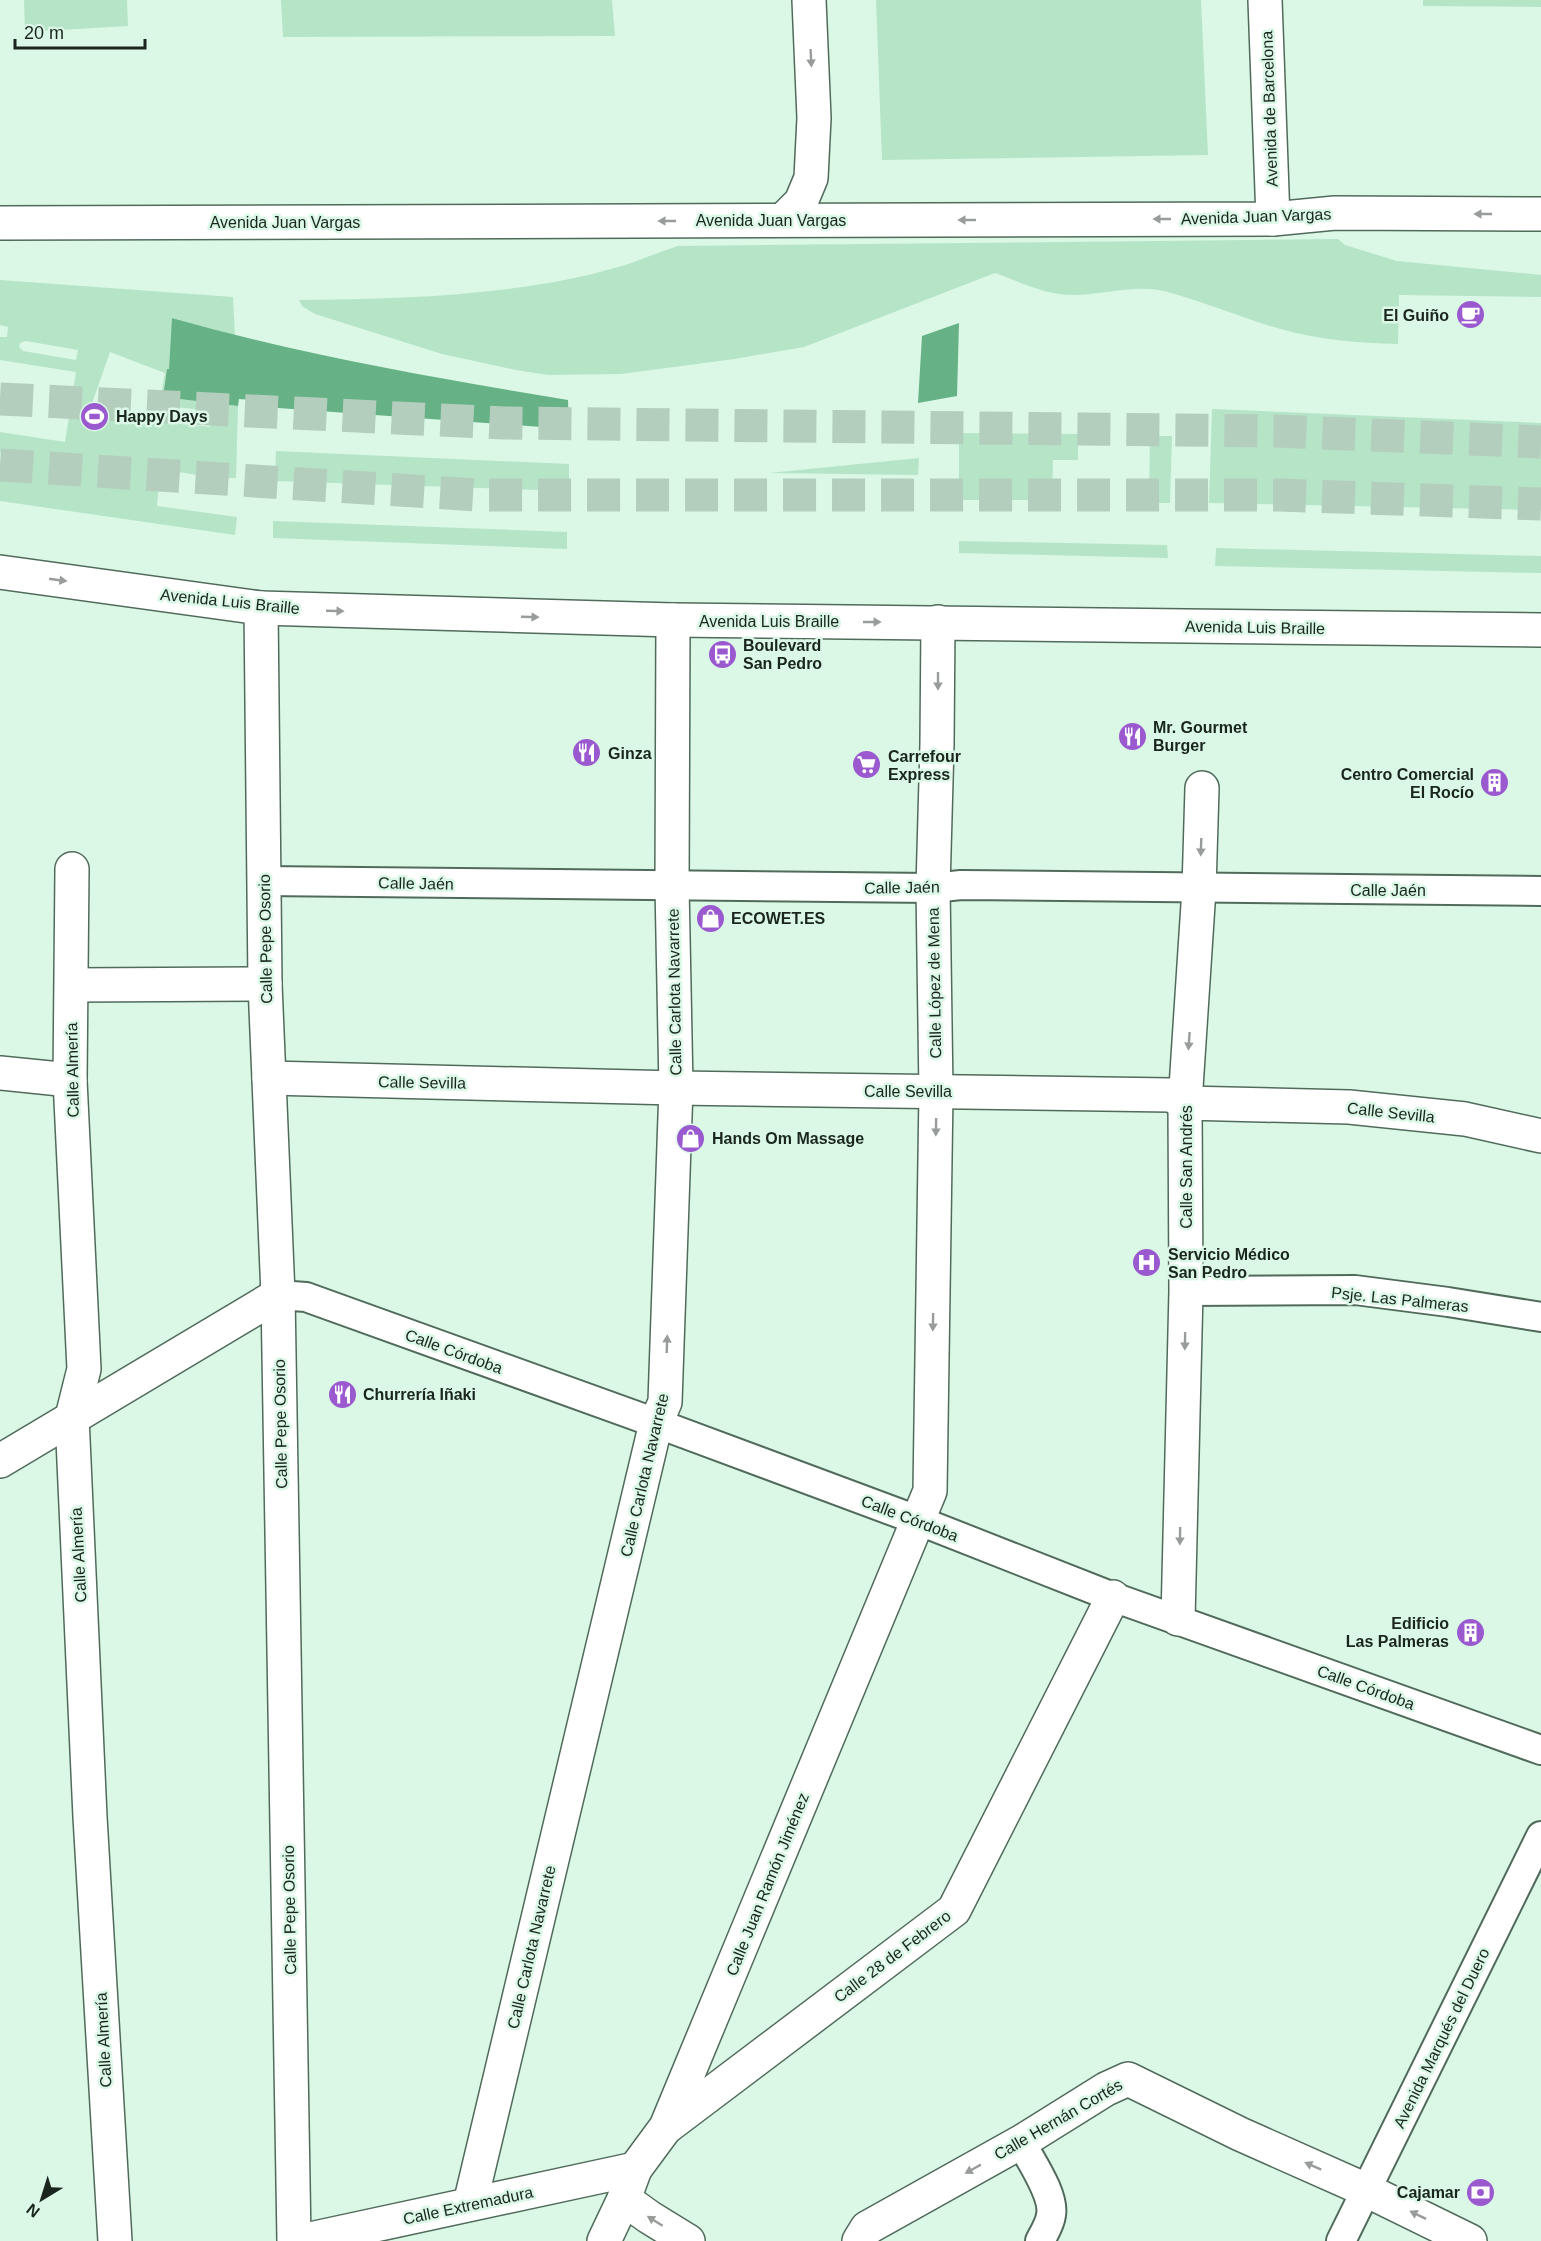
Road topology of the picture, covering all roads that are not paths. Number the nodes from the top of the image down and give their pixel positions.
1 (809, 0) edge
2 (1265, 0) edge
3 (1541, 214) edge
4 (1273, 219) junction
5 (783, 220) junction
6 (0, 223) edge
7 (0, 572) edge
8 (261, 608) junction
9 (673, 620) junction
10 (938, 622) junction
11 (1541, 630) edge
12 (1202, 788) dead end
13 (72, 869) dead end
14 (263, 881) junction
15 (672, 886) junction
16 (933, 888) junction
17 (1199, 889) junction
18 (1541, 891) edge
19 (265, 984) junction
20 (72, 985) junction
21 (0, 1073) edge
22 (269, 1078) junction
23 (70, 1080) junction
24 (676, 1088) junction
25 (936, 1092) junction
26 (1185, 1103) junction
27 (1541, 1136) edge
28 (1186, 1291) junction
29 (278, 1295) junction
30 (1541, 1317) edge
31 (661, 1413) junction
32 (72, 1417) junction
33 (0, 1461) edge
34 (917, 1520) junction
35 (1113, 1597) junction
36 (1178, 1619) junction
37 (1541, 1750) edge
38 (1541, 1836) edge
39 (666, 2127) junction
40 (1021, 2142) junction
41 (629, 2184) junction
42 (1366, 2190) junction
43 (470, 2204) junction
44 (116, 2241) edge
45 (294, 2241) edge
46 (300, 2241) edge
47 (604, 2241) edge
48 (688, 2241) edge
49 (859, 2241) edge
50 (1040, 2241) edge
51 (1341, 2241) edge
52 (1470, 2241) edge

1 -> 5 street
2 - 4 street, Avenida de Barcelona
3 -> 4 street, Avenida Juan Vargas
4 -> 5 street, Avenida Juan Vargas
5 -> 6 street, Avenida Juan Vargas
7 -> 8 street, Avenida Luis Braille
8 -> 9 street, Avenida Luis Braille
8 - 14 street, Calle Pepe Osorio
9 -> 10 street, Avenida Luis Braille
9 - 15 street, Calle Carlota Navarrete
10 - 11 street, Avenida Luis Braille
10 -> 16 street, Calle López de Mena
12 -> 17 street, Calle San Andrés
13 - 20 street, Calle Almería
14 - 15 street, Calle Jaén
14 - 19 street, Calle Pepe Osorio
15 - 16 street, Calle Jaén
15 - 24 street, Calle Carlota Navarrete
16 - 17 street, Calle Jaén
16 - 25 street, Calle López de Mena
17 - 18 street, Calle Jaén
17 -> 26 street, Calle San Andrés
19 - 20 street
19 - 22 street, Calle Pepe Osorio
20 - 23 street, Calle Almería
21 - 23 street
22 - 24 street, Calle Sevilla
22 - 29 street, Calle Pepe Osorio
23 - 32 street, Calle Almería
24 - 25 street, Calle Sevilla
31 -> 24 street, Calle Carlota Navarrete
25 - 26 street, Calle Sevilla
25 -> 34 street, Calle López de Mena
26 - 27 street, Calle Sevilla
26 - 28 street, Calle San Andrés
28 - 30 street, Psje. Las Palmeras
28 -> 36 street, Calle San Andrés
29 - 31 street, Calle Córdoba
29 - 32 street
29 - 45 street, Calle Pepe Osorio
31 - 34 street, Calle Córdoba
31 - 43 street, Calle Carlota Navarrete
32 - 33 street
32 - 44 street, Calle Almería
34 - 35 street, Calle Córdoba
34 - 39 street, Calle Juan Ramón Jiménez
35 - 36 street, Calle Córdoba
35 - 39 street, Calle 28 de Febrero
36 - 37 street, Calle Córdoba
38 - 42 street, Avenida Marqués del Duero
39 - 41 street, Calle Juan Ramón Jiménez
42 -> 40 street, Calle Hernán Cortés
40 -> 49 street, Calle Hernán Cortés
40 - 50 street
41 - 43 street, Calle Extremadura
41 - 47 street, Calle Juan Ramón Jiménez
48 -> 41 street
42 - 51 street, Avenida Marqués del Duero
52 -> 42 street
43 - 46 street, Calle Extremadura

